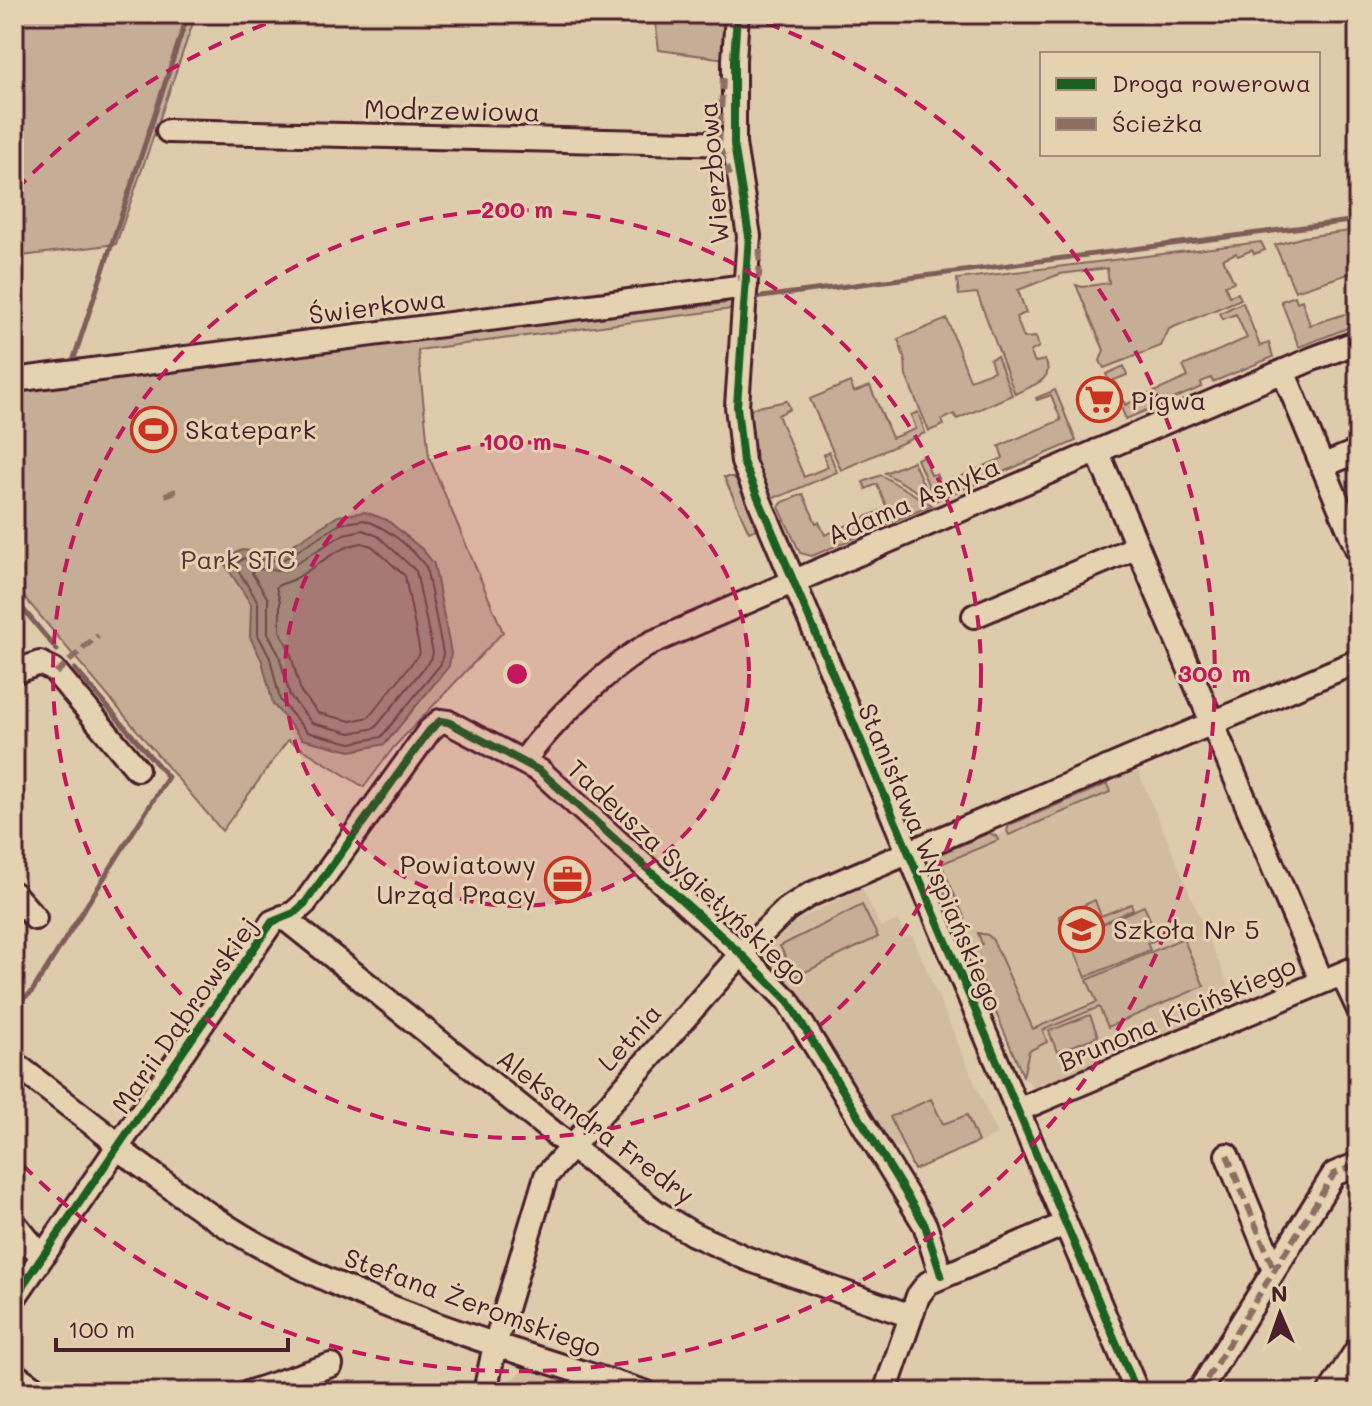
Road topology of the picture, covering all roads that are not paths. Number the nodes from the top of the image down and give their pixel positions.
1 (737, 14) edge
2 (168, 131) dead end
3 (734, 144) junction
4 (746, 286) junction
5 (741, 327) joint
6 (1358, 342) edge
7 (1283, 371) junction
8 (14, 380) edge
9 (1097, 451) junction
10 (1358, 451) edge
11 (1322, 466) junction
12 (1137, 547) junction
13 (1358, 551) edge
14 (791, 581) junction
15 (974, 616) dead end
16 (1358, 661) edge
17 (14, 672) edge
18 (1212, 724) junction
19 (429, 731) joint
20 (524, 761) junction
21 (137, 769) dead end
22 (908, 852) junction
23 (14, 894) edge
24 (283, 917) junction
25 (35, 918) dead end
26 (741, 954) junction
27 (1341, 974) edge
28 (1358, 1008) edge
29 (14, 1063) edge
30 (1018, 1110) junction
31 (570, 1146) junction
32 (117, 1148) junction
33 (1227, 1155) dead end
34 (1358, 1164) edge
35 (14, 1223) edge
36 (1065, 1224) junction
37 (42, 1257) junction
38 (1274, 1270) junction
39 (941, 1275) junction
40 (14, 1298) edge
41 (911, 1316) junction
42 (495, 1345) junction
43 (1358, 1348) edge
44 (331, 1365) dead end
45 (14, 1374) edge
46 (40, 1392) edge
47 (250, 1392) edge
48 (485, 1392) edge
49 (645, 1392) edge
50 (885, 1392) edge
51 (1137, 1392) edge
52 (1195, 1392) edge
53 (1330, 1392) edge

1 - 3 street, Wierzbowa
2 - 3 street, Modrzewiowa
3 - 4 street, Wierzbowa
4 - 5 street, Wierzbowa
4 - 8 street, Świerkowa
5 - 14 street, Stanisława Wyspiańskiego
6 - 7 street, Adama Asnyka
7 - 9 street, Adama Asnyka
7 - 11 street
9 - 12 street
9 - 14 street, Adama Asnyka
10 - 11 street
11 - 13 street
12 - 15 street
12 - 18 street
14 - 20 street, Adama Asnyka
14 - 22 street, Stanisława Wyspiańskiego
16 - 18 street, Letnia
17 - 21 street
18 - 22 street, Letnia
18 - 27 street
19 - 20 street, Tadeusza Sygietyńskiego
19 - 24 street, Marii Dąbrowskiej
20 - 26 street, Tadeusza Sygietyńskiego
22 - 26 street, Letnia
22 - 30 street, Stanisława Wyspiańskiego
23 - 25 street
24 - 31 street, Aleksandra Fredry
24 - 32 street, Marii Dąbrowskiej
26 - 31 street, Letnia
26 - 39 street, Tadeusza Sygietyńskiego
27 - 28 street
27 - 30 street, Brunona Kicińskiego
29 - 32 street, Stefana Żeromskiego
30 - 36 street, Stanisława Wyspiańskiego
31 - 41 street, Aleksandra Fredry
31 - 42 street, Letnia
32 - 37 street, Marii Dąbrowskiej
32 - 42 street, Stefana Żeromskiego
33 - 38 street
34 - 38 street
35 - 37 street
36 - 39 street
36 - 51 street, Stanisława Wyspiańskiego
37 - 40 street, Marii Dąbrowskiej
38 - 52 street
39 - 41 street
41 - 50 street
42 - 48 street, Letnia
42 - 49 street, Stefana Żeromskiego
43 - 53 street
44 - 47 street
45 - 46 street

